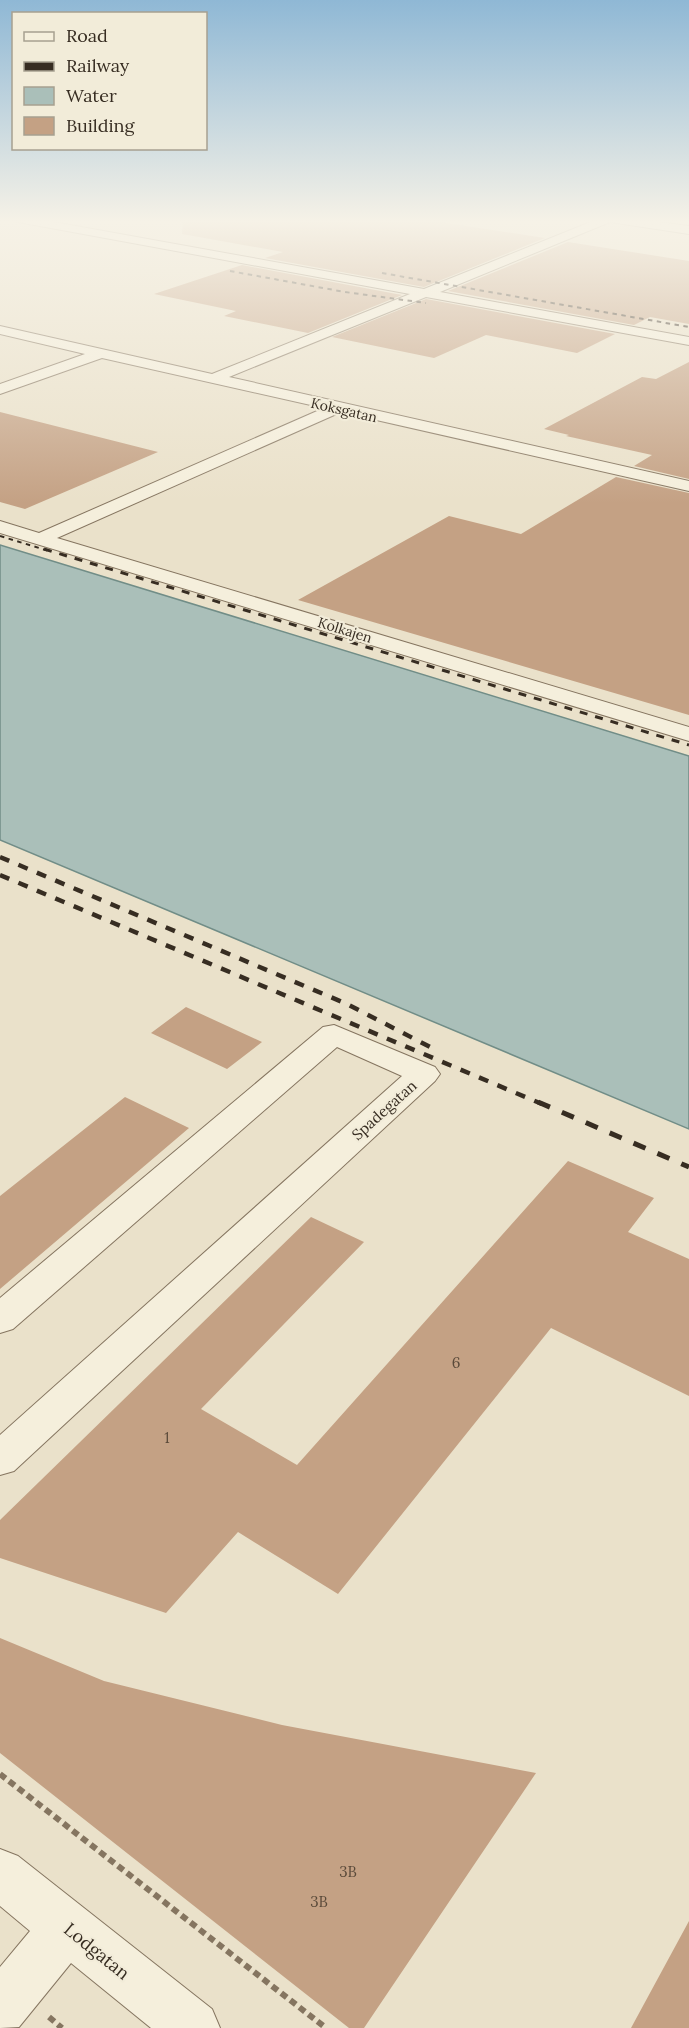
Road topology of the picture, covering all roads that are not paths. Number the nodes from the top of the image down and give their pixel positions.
1 (369, 314) edge
2 (539, 314) edge
3 (0, 330) edge
4 (689, 341) edge
5 (101, 353) junction
6 (212, 379) junction
7 (0, 389) edge
8 (337, 408) junction
9 (689, 486) edge
10 (0, 527) edge
11 (40, 539) junction
12 (689, 734) edge
13 (0, 1319) edge
14 (0, 1459) edge
15 (0, 1874) edge
16 (67, 1927) junction
17 (0, 2008) edge
18 (193, 2028) edge

1 - 6 street
2 - 4 street
3 - 5 street, Koksgatan
5 - 6 street, Koksgatan
5 - 7 street
6 - 8 street, Koksgatan
8 - 9 street, Koksgatan
8 - 11 street
10 - 11 street, Kolkajen
11 - 12 street, Kolkajen
13 - 14 street, Spadegatan
15 - 16 street, Lodgatan
16 - 17 street
16 - 18 street, Lodgatan

